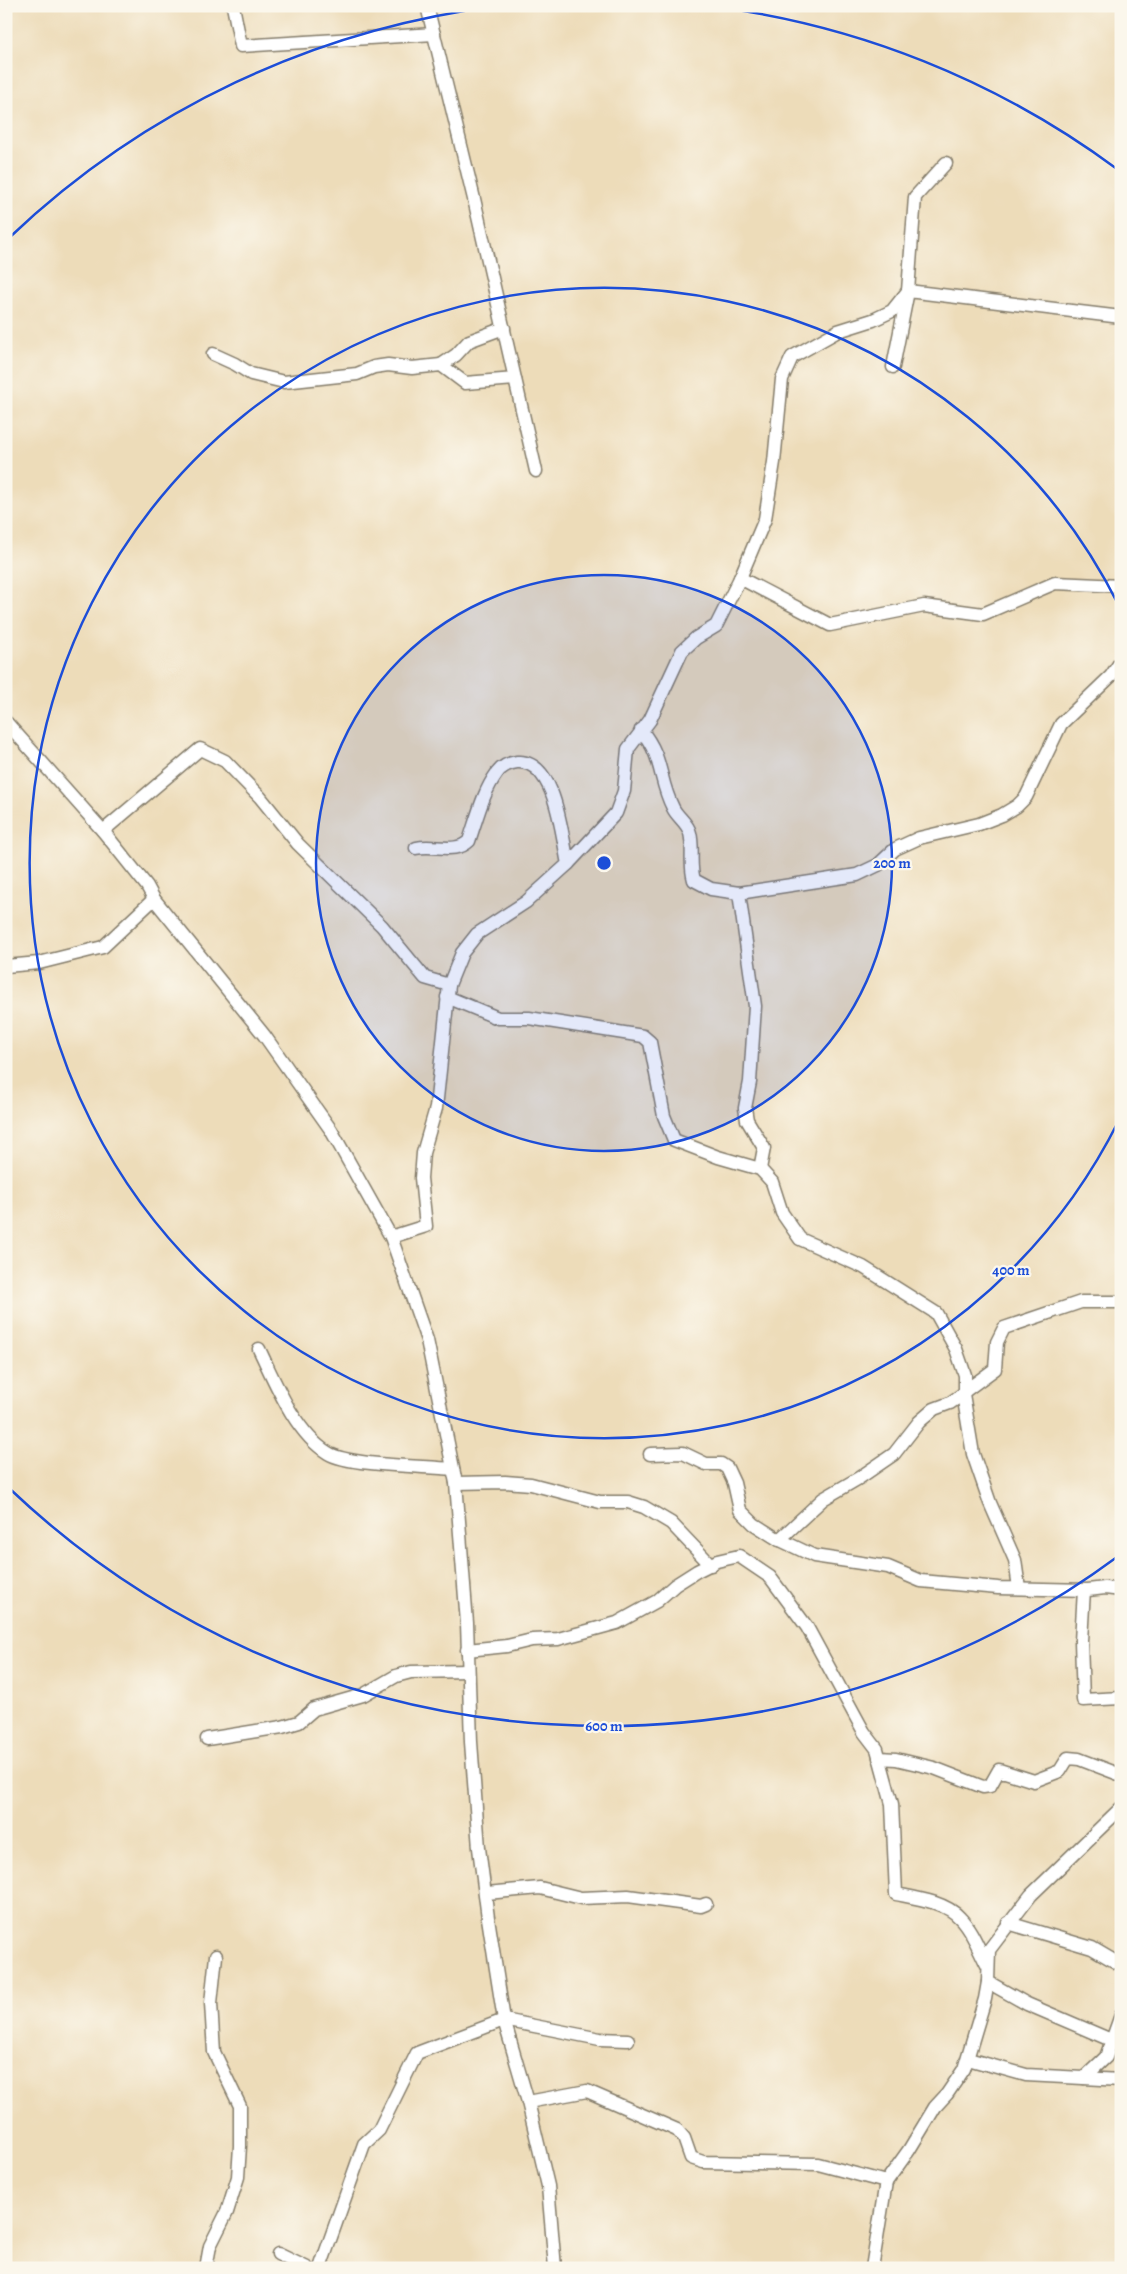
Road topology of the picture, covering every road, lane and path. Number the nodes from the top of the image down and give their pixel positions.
1 (233, 6) edge
2 (427, 6) edge
3 (434, 34) junction
4 (946, 164) dead end
5 (908, 291) junction
6 (1121, 317) edge
7 (504, 328) junction
8 (213, 354) dead end
9 (441, 365) junction
10 (894, 367) dead end
11 (515, 379) junction
12 (536, 471) dead end
13 (740, 578) junction
14 (1121, 586) edge
15 (1121, 661) edge
16 (6, 722) edge
17 (641, 730) junction
18 (103, 831) junction
19 (416, 848) dead end
20 (568, 864) junction
21 (739, 893) junction
22 (154, 899) junction
23 (6, 966) edge
24 (448, 991) junction
25 (760, 1169) junction
26 (391, 1237) junction
27 (1121, 1302) edge
28 (259, 1348) dead end
29 (964, 1392) junction
30 (650, 1454) dead end
31 (452, 1469) junction
32 (456, 1483) junction
33 (779, 1540) junction
34 (711, 1565) junction
35 (1019, 1588) junction
36 (1084, 1590) junction
37 (1121, 1590) edge
38 (468, 1650) junction
39 (468, 1671) junction
40 (1121, 1698) edge
41 (207, 1739) dead end
42 (879, 1758) junction
43 (1121, 1775) edge
44 (1121, 1808) edge
45 (486, 1893) junction
46 (706, 1904) dead end
47 (1008, 1923) junction
48 (216, 1956) dead end
49 (987, 1965) junction
50 (1121, 1965) edge
51 (988, 1982) junction
52 (1121, 2015) edge
53 (504, 2020) junction
54 (628, 2040) dead end
55 (1111, 2040) junction
56 (968, 2059) junction
57 (1084, 2078) junction
58 (1121, 2080) edge
59 (528, 2102) junction
60 (886, 2182) junction
61 (278, 2254) dead end
62 (206, 2268) edge
63 (307, 2268) edge
64 (320, 2268) edge
65 (555, 2268) edge
66 (872, 2268) edge

1 - 3 street
2 - 3 street
3 - 7 street
4 - 5 street
5 - 6 street
5 - 10 street
5 - 13 street
7 - 9 street
7 - 11 street
8 - 9 street
9 - 11 street
11 - 12 street
13 - 14 street
13 - 17 street
15 - 21 street
16 - 18 street
17 - 20 street
17 - 21 street
18 - 22 street
18 - 24 street
19 - 20 street
20 - 24 street
21 - 25 street
22 - 23 street
22 - 26 street
24 - 25 street
24 - 26 street
25 - 29 street
26 - 31 street
27 - 29 street
28 - 31 street
29 - 33 street
29 - 35 street
30 - 33 street
31 - 32 street
32 - 34 street
32 - 38 street
33 - 35 street
34 - 38 street
34 - 42 street
35 - 36 street
36 - 37 street
36 - 40 street
38 - 39 street
39 - 41 street
39 - 45 street
42 - 43 street
42 - 49 street
44 - 47 street
45 - 46 street
45 - 53 street
47 - 49 street
47 - 50 street
48 - 62 street
49 - 51 street
51 - 55 street
51 - 56 street
52 - 55 street
53 - 54 street
53 - 59 street
53 - 64 street
55 - 57 street
56 - 57 street
56 - 60 street
57 - 58 street
59 - 60 street
59 - 65 street
60 - 66 street
61 - 63 street

